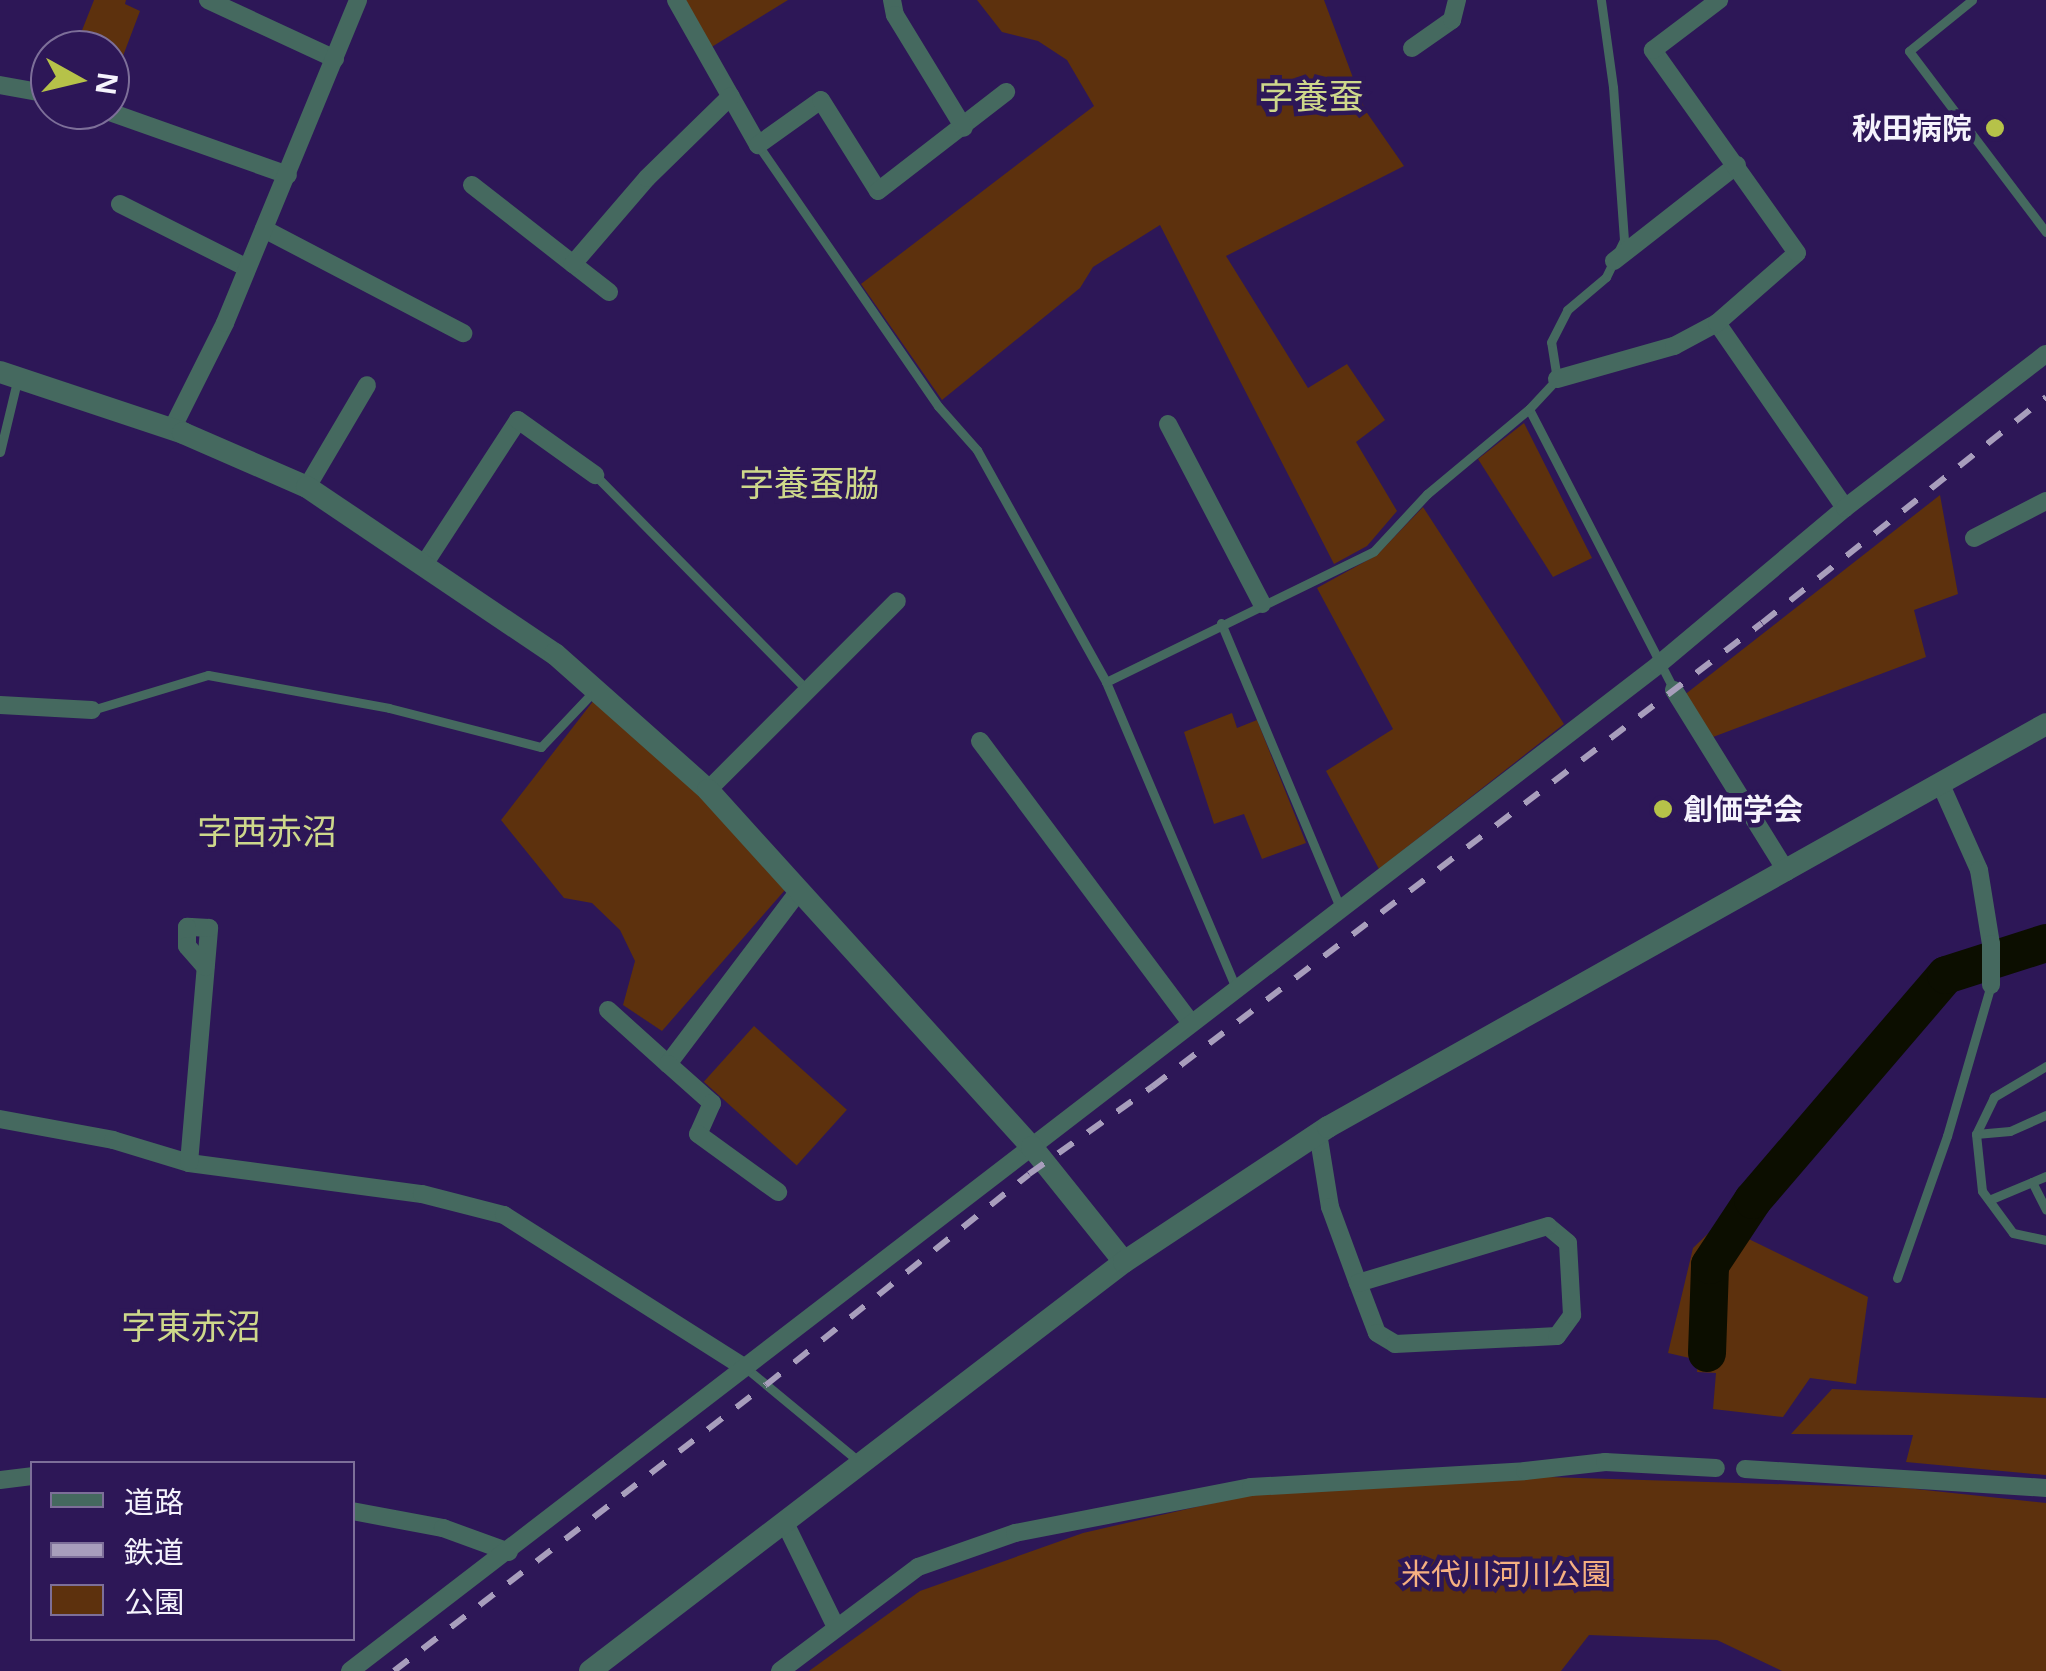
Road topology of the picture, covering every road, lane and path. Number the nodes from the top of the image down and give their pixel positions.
1 (208, 0) edge
2 (358, 0) edge
3 (676, 0) edge
4 (892, 0) edge
5 (1458, 0) edge
6 (1601, 0) edge
7 (1719, 0) edge
8 (1972, 0) edge
9 (1412, 48) dead end
10 (335, 59) junction
11 (0, 85) edge
12 (30, 90) edge
13 (1006, 92) dead end
14 (732, 96) junction
15 (130, 119) edge
16 (964, 128) junction
17 (758, 145) junction
18 (1737, 165) junction
19 (288, 175) junction
20 (472, 185) dead end
21 (120, 204) dead end
22 (264, 230) junction
23 (2046, 232) edge
24 (1614, 260) junction
25 (573, 264) junction
26 (247, 268) junction
27 (608, 292) dead end
28 (1718, 322) junction
29 (463, 332) dead end
30 (2046, 354) edge
31 (9, 375) edge
32 (1556, 379) junction
33 (368, 384) dead end
34 (1529, 409) junction
35 (1168, 424) dead end
36 (172, 429) junction
37 (0, 452) edge
38 (594, 474) joint
39 (307, 487) junction
40 (2046, 501) edge
41 (1844, 508) junction
42 (1974, 538) dead end
43 (423, 566) junction
44 (897, 601) dead end
45 (1262, 604) junction
46 (1220, 623) junction
47 (1658, 665) junction
48 (1106, 682) junction
49 (596, 689) junction
50 (807, 690) junction
51 (1674, 690) joint
52 (0, 705) edge
53 (92, 710) joint
54 (2046, 724) edge
55 (980, 740) dead end
56 (1941, 785) junction
57 (708, 790) junction
58 (1787, 872) junction
59 (798, 892) junction
60 (1340, 908) junction
61 (205, 967) dead end
62 (1990, 985) joint
63 (1236, 988) junction
64 (608, 1010) dead end
65 (1191, 1022) junction
66 (668, 1064) junction
67 (2046, 1066) edge
68 (2046, 1115) edge
69 (0, 1120) edge
70 (1318, 1133) junction
71 (1976, 1134) junction
72 (1032, 1147) junction
73 (189, 1164) junction
74 (2046, 1176) edge
75 (2032, 1182) junction
76 (778, 1192) dead end
77 (1989, 1200) junction
78 (2046, 1210) edge
79 (2046, 1240) edge
80 (1124, 1262) junction
81 (1898, 1278) dead end
82 (1358, 1283) junction
83 (745, 1368) junction
84 (864, 1464) junction
85 (1716, 1468) joint
86 (1746, 1469) joint
87 (30, 1476) edge
88 (0, 1480) edge
89 (2046, 1488) edge
90 (355, 1511) edge
91 (786, 1526) junction
92 (509, 1552) junction
93 (835, 1625) junction
94 (350, 1671) edge
95 (590, 1671) edge
96 (780, 1671) edge

1 - 10 street
2 - 10 street
3 - 14 street
4 - 16 street
5 - 9 street
6 - 24 lane
7 - 18 street
8 - 23 lane
10 - 19 street
11 - 12 street
13 - 16 street
14 - 17 street
14 - 25 street
15 - 19 street
16 - 17 street
17 - 48 lane
18 - 24 street
18 - 28 street
19 - 22 street
20 - 25 street
21 - 26 street
22 - 26 street
22 - 29 street
24 - 32 lane
25 - 27 street
26 - 36 street
28 - 32 street
28 - 41 street
30 - 41 street
31 - 36 street
31 - 37 lane
32 - 34 lane
33 - 39 street
34 - 45 lane
34 - 47 lane
35 - 45 street
36 - 39 street
38 - 43 street
38 - 50 lane
39 - 43 street
40 - 42 street
41 - 47 street
43 - 49 street
44 - 50 street
45 - 46 lane
46 - 48 lane
46 - 60 lane
47 - 51 lane
47 - 60 street
48 - 63 lane
49 - 53 lane
49 - 57 street
50 - 57 street
51 - 58 street
52 - 53 street
54 - 56 street
55 - 65 street
56 - 58 street
56 - 62 street
57 - 59 street
58 - 70 street
59 - 66 street
59 - 72 street
60 - 63 street
61 - 73 street
62 - 81 lane
63 - 65 street
64 - 66 street
65 - 72 street
66 - 76 street
67 - 71 lane
68 - 71 lane
69 - 73 street
70 - 80 street
70 - 82 street
71 - 77 lane
72 - 80 street
72 - 83 street
73 - 83 street
74 - 75 lane
75 - 77 lane
75 - 78 lane
77 - 79 lane
80 - 84 street
82 - 82 street
83 - 84 lane
83 - 92 street
84 - 91 street
85 - 86 lane
85 - 93 street
86 - 89 street
87 - 88 street
90 - 92 street
91 - 93 street
91 - 95 street
92 - 94 street
93 - 96 street

